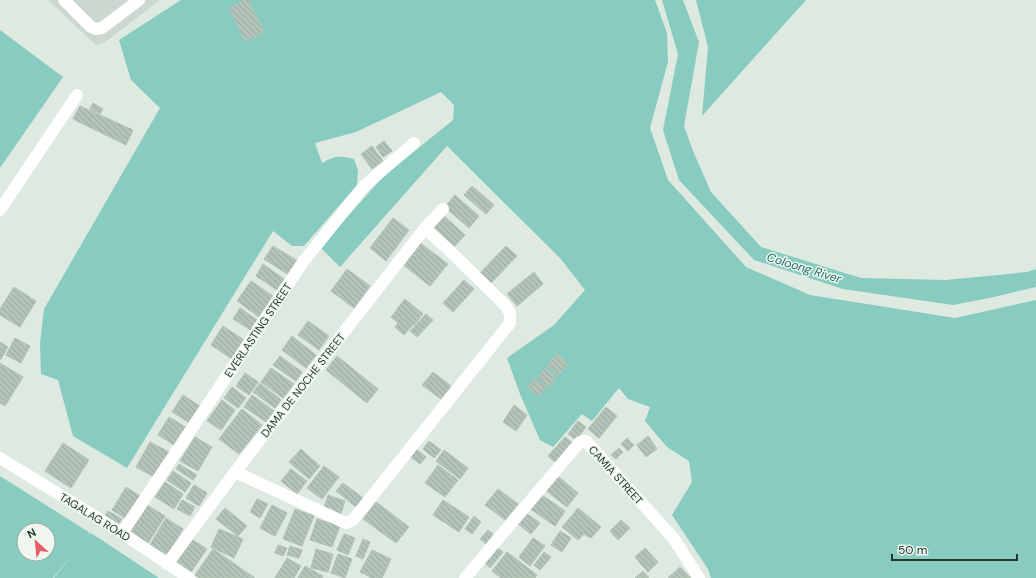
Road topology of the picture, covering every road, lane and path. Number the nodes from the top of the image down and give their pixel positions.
1 (64, 0) edge
2 (139, 0) edge
3 (77, 96) dead end
4 (414, 143) dead end
5 (443, 209) dead end
6 (0, 210) edge
7 (425, 228) junction
8 (0, 458) edge
9 (235, 472) junction
10 (122, 533) junction
11 (167, 564) junction
12 (189, 578) edge
13 (465, 578) edge
14 (699, 578) edge

1 - 2 street
3 - 6 street
4 - 10 street, EVERLASTING STREET
5 - 7 street, DAMA DE NOCHE STREET
7 - 9 street, DAMA DE NOCHE STREET
7 - 9 street
8 - 10 street, TAGALAG ROAD
9 - 11 street, DAMA DE NOCHE STREET
10 - 11 street, TAGALAG ROAD
11 - 12 street, TAGALAG ROAD
13 - 14 street, CAMIA STREET

